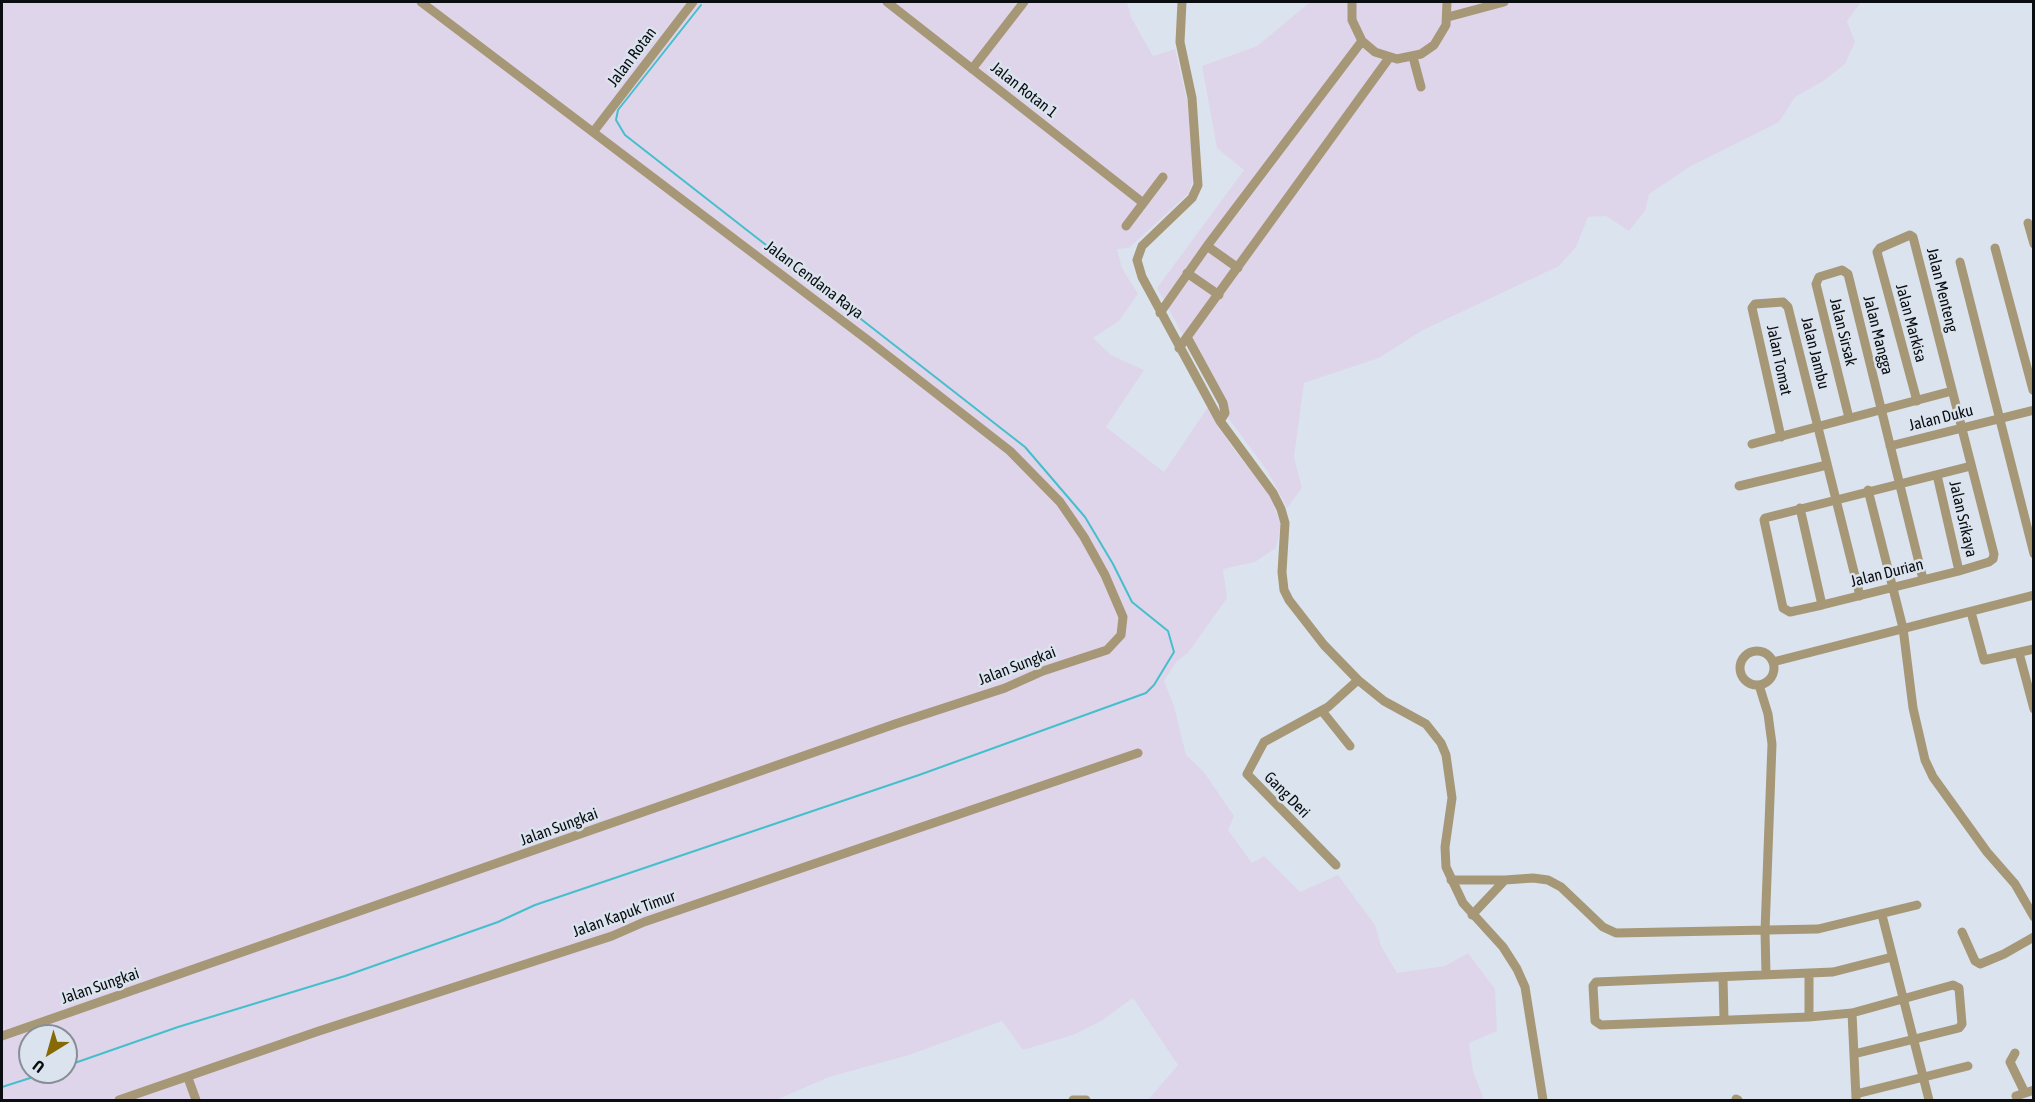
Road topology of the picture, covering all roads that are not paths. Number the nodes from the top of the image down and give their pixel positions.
1 (421, 2) edge
2 (693, 2) edge
3 (887, 2) edge
4 (1024, 2) edge
5 (1182, 2) edge
6 (1352, 2) edge
7 (1447, 2) edge
8 (1504, 2) edge
9 (1448, 17) junction
10 (1362, 42) junction
11 (1413, 57) junction
12 (1389, 58) junction
13 (972, 69) junction
14 (1421, 87) dead end
15 (594, 131) junction
16 (1163, 177) dead end
17 (1142, 202) junction
18 (2028, 223) dead end
19 (1126, 226) dead end
20 (2034, 244) edge
21 (1207, 246) junction
22 (1995, 248) dead end
23 (1877, 252) joint
24 (1960, 262) dead end
25 (1238, 268) junction
26 (1842, 270) joint
27 (1187, 273) junction
28 (1219, 295) junction
29 (1768, 303) joint
30 (1160, 313) junction
31 (1187, 337) junction
32 (1179, 348) junction
33 (2031, 371) edge
34 (2033, 390) edge
35 (1952, 392) junction
36 (1917, 401) junction
37 (1881, 410) junction
38 (2034, 410) edge
39 (1850, 418) junction
40 (1999, 418) junction
41 (1220, 421) junction
42 (1818, 427) junction
43 (1961, 428) junction
44 (1780, 437) junction
45 (1752, 444) dead end
46 (1890, 446) junction
47 (1827, 465) junction
48 (1971, 466) junction
49 (1936, 475) junction
50 (1900, 484) junction
51 (1739, 486) dead end
52 (1868, 490) junction
53 (1836, 499) junction
54 (1800, 508) junction
55 (2034, 554) edge
56 (1959, 571) junction
57 (1923, 579) junction
58 (1893, 586) junction
59 (2034, 595) edge
60 (1860, 596) junction
61 (1822, 605) junction
62 (1971, 612) junction
63 (1903, 628) junction
64 (1121, 635) joint
65 (2034, 649) edge
66 (2019, 653) junction
67 (1773, 662) junction
68 (1358, 680) junction
69 (1759, 685) junction
70 (2034, 709) edge
71 (1322, 711) junction
72 (1350, 746) dead end
73 (1138, 753) dead end
74 (1336, 866) dead end
75 (1451, 880) junction
76 (1505, 880) junction
77 (1917, 905) dead end
78 (1472, 915) junction
79 (1882, 915) junction
80 (2034, 917) edge
81 (1765, 931) junction
82 (1962, 932) dead end
83 (2034, 937) edge
84 (1892, 957) junction
85 (1809, 974) junction
86 (1766, 975) junction
87 (1723, 977) junction
88 (1902, 999) junction
89 (1852, 1012) junction
90 (1809, 1017) junction
91 (1724, 1019) junction
92 (2, 1036) edge
93 (1914, 1039) junction
94 (2015, 1053) dead end
95 (1854, 1054) junction
96 (1968, 1066) dead end
97 (188, 1078) junction
98 (1922, 1078) junction
99 (2025, 1093) edge
100 (1856, 1097) edge
101 (119, 1101) edge
102 (196, 1101) edge
103 (1073, 1101) edge
104 (1086, 1101) edge
105 (1543, 1101) edge
106 (1929, 1101) edge

1 - 15 street, Jalan Cendana Raya
2 - 15 street, Jalan Rotan
3 - 13 street, Jalan Rotan 1
4 - 13 street
5 - 30 street
6 - 10 street
7 - 9 street
8 - 9 street
9 - 11 street
10 - 12 street
10 - 21 street
11 - 12 street
11 - 14 street
12 - 25 street
13 - 17 street, Jalan Rotan 1
15 - 64 street, Jalan Cendana Raya
16 - 17 street
17 - 19 street
18 - 20 street
21 - 25 street
21 - 27 street
22 - 33 street
23 - 35 street, Jalan Menteng
23 - 36 street, Jalan Markisa
24 - 40 street
25 - 28 street
26 - 37 street, Jalan Mangga
26 - 39 street, Jalan Sirsak
27 - 28 street
27 - 30 street
28 - 31 street
29 - 42 street, Jalan Jambu
29 - 44 street, Jalan Tomat
30 - 32 street
31 - 32 street
31 - 41 street
32 - 41 street
33 - 34 street
35 - 36 street
35 - 43 street
36 - 37 street
37 - 39 street
37 - 46 street, Jalan Mangga
38 - 40 street, Jalan Duku
39 - 42 street
40 - 43 street, Jalan Duku
40 - 55 street
41 - 68 street
42 - 44 street
42 - 47 street
43 - 46 street, Jalan Duku
43 - 48 street
44 - 45 street
46 - 50 street, Jalan Mangga
47 - 51 street
47 - 53 street
48 - 49 street
48 - 56 street, Jalan Durian
49 - 50 street
49 - 56 street, Jalan Srikaya
50 - 52 street
50 - 57 street, Jalan Mangga
52 - 53 street
52 - 58 street
53 - 54 street
53 - 60 street
54 - 61 street
54 - 61 street, Jalan Durian
56 - 57 street, Jalan Durian
57 - 58 street, Jalan Durian
58 - 60 street, Jalan Durian
58 - 63 street
59 - 62 street
60 - 61 street, Jalan Durian
62 - 63 street
62 - 66 street
63 - 67 street
63 - 80 street
64 - 92 street, Jalan Sungkai
65 - 66 street
66 - 70 street
67 - 69 street
67 - 69 street
68 - 71 street, Gang Deri
68 - 75 street
69 - 81 street
71 - 72 street
71 - 74 street, Gang Deri
73 - 97 street, Jalan Kapuk Timur
75 - 76 street
75 - 78 street
76 - 78 street
76 - 81 street
77 - 79 street
78 - 105 street
79 - 81 street
79 - 84 street
81 - 86 street
82 - 83 street
84 - 85 street
84 - 88 street
85 - 86 street
85 - 90 street
86 - 87 street
87 - 91 street
87 - 91 street
88 - 89 street
88 - 93 street
88 - 93 street
89 - 90 street
89 - 95 street
90 - 91 street
93 - 95 street
93 - 98 street
94 - 99 street
95 - 100 street
96 - 98 street
97 - 101 street, Jalan Kapuk Timur
97 - 102 street
98 - 100 street
98 - 106 street
103 - 104 street

